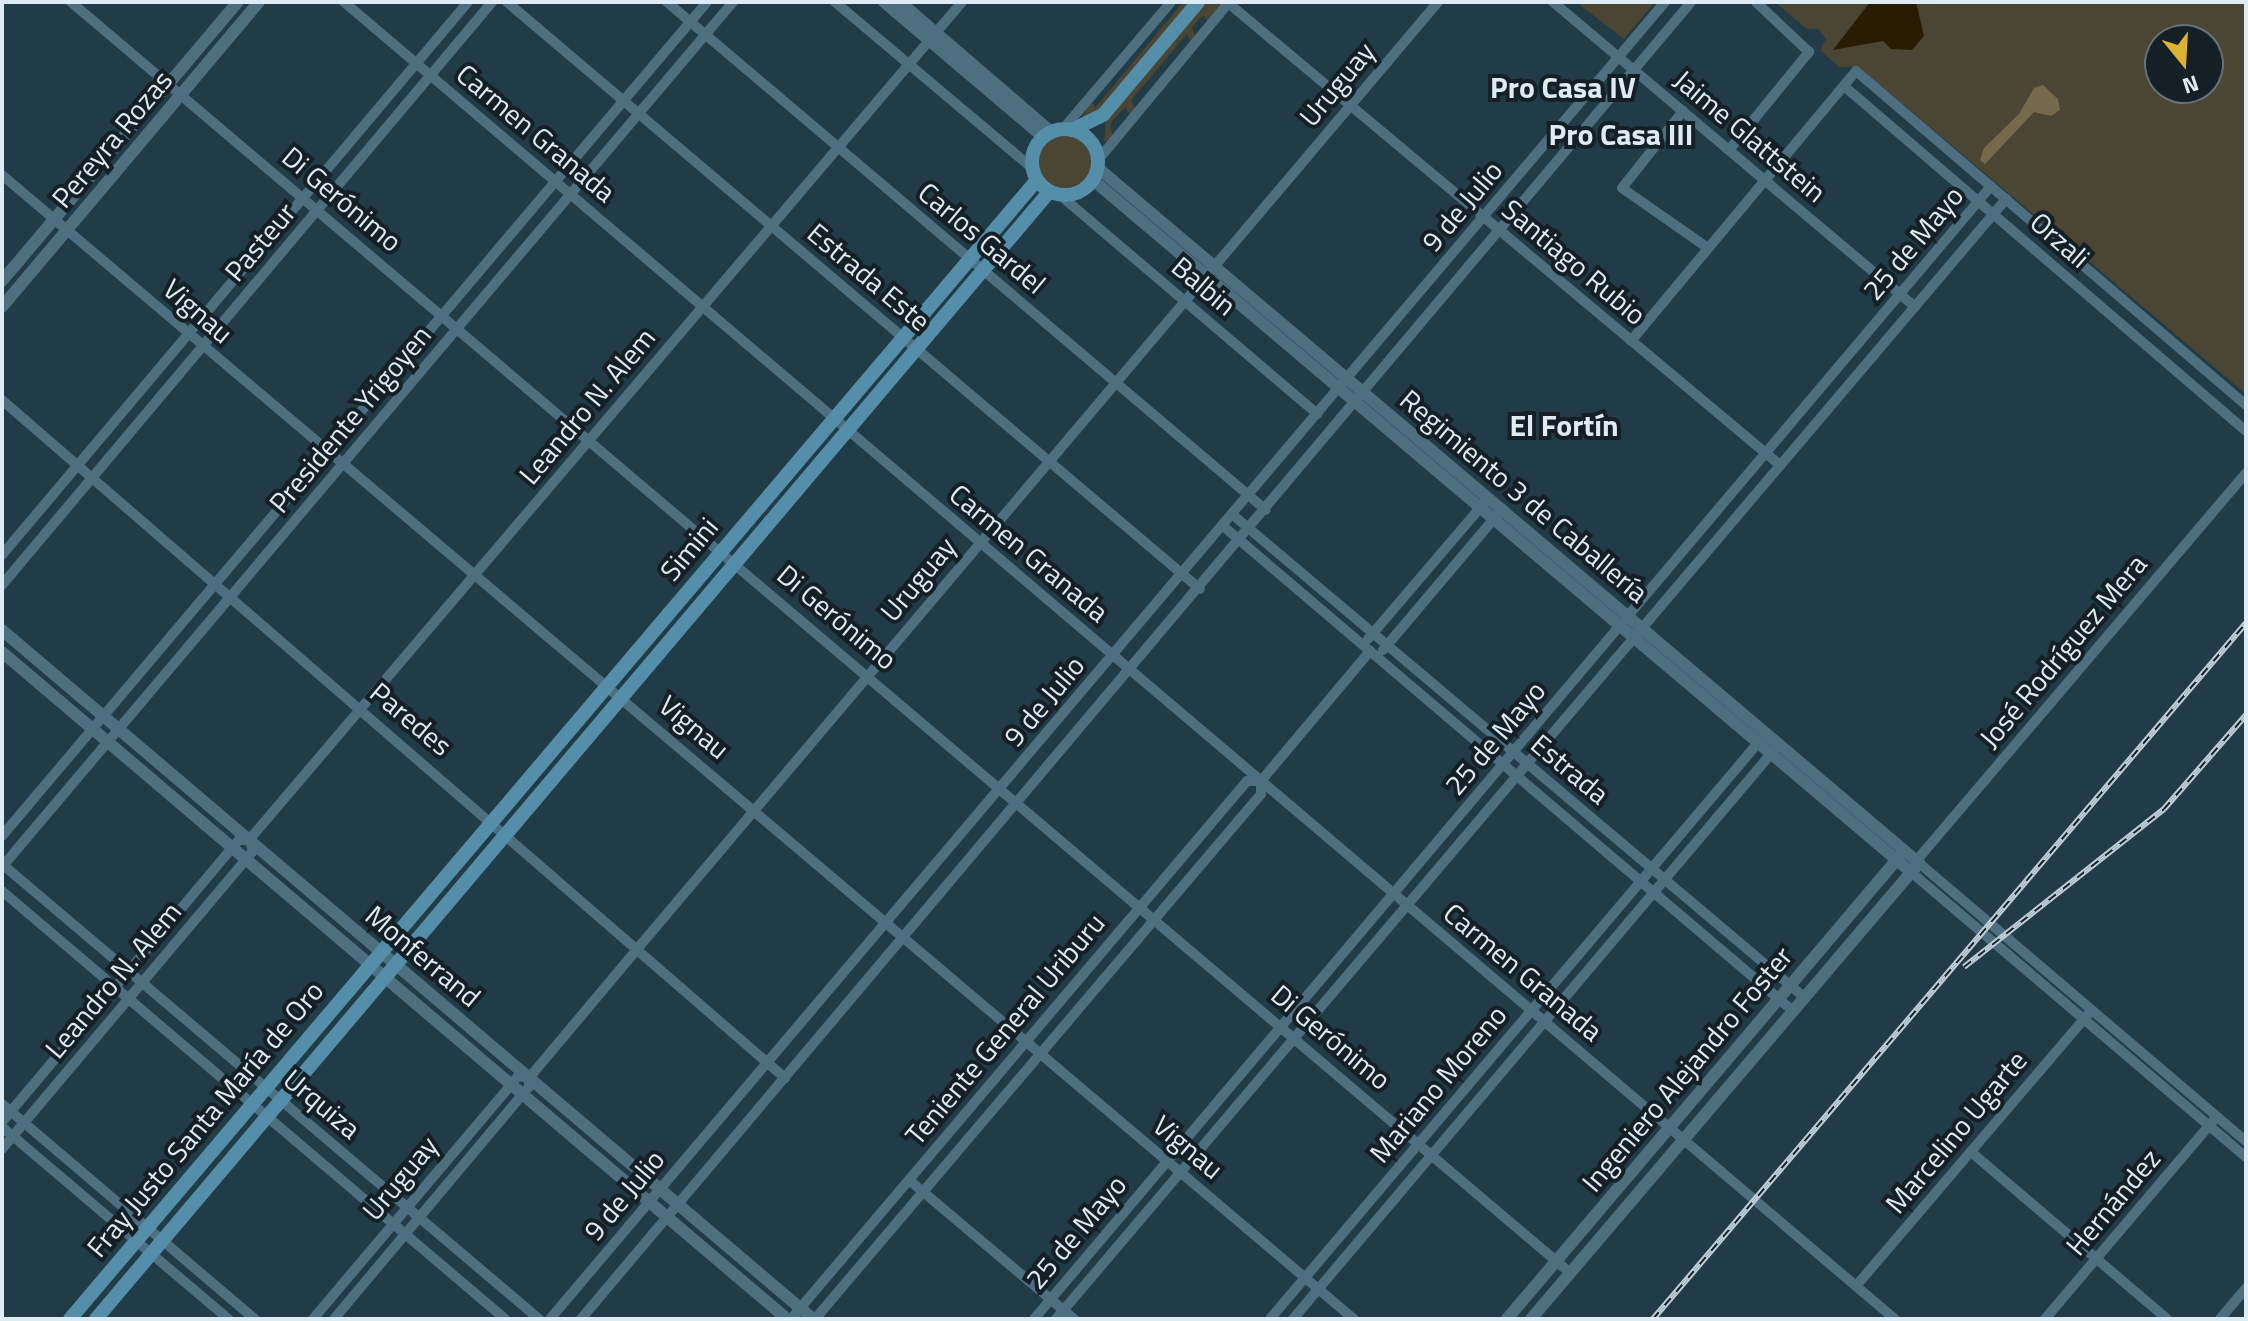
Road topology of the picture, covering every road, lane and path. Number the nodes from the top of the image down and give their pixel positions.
1 (71, 2) edge
2 (238, 2) edge
3 (259, 2) edge
4 (344, 2) edge
5 (468, 2) edge
6 (492, 2) edge
7 (507, 2) edge
8 (667, 2) edge
9 (707, 2) edge
10 (733, 2) edge
11 (835, 2) edge
12 (884, 2) edge
13 (900, 2) edge
14 (962, 2) edge
15 (1171, 2) edge
16 (1198, 2) edge
17 (1228, 2) edge
18 (1438, 2) edge
19 (1553, 2) edge
20 (1665, 2) edge
21 (1691, 2) edge
22 (1756, 2) edge
23 (691, 22) junction
24 (706, 35) junction
25 (932, 36) junction
26 (1619, 57) junction
27 (417, 63) junction
28 (909, 64) junction
29 (1634, 70) junction
30 (431, 75) junction
31 (169, 84) junction
32 (1844, 86) junction
33 (181, 95) junction
34 (624, 101) junction
35 (1350, 106) junction
36 (1683, 111) junction
37 (639, 114) junction
38 (1103, 115) junction
39 (1058, 132) junction
40 (838, 147) junction
41 (1729, 150) junction
42 (1096, 166) junction
43 (1034, 174) junction
44 (2, 175) edge
45 (556, 181) junction
46 (1765, 181) junction
47 (1991, 186) junction
48 (1055, 193) junction
49 (571, 194) junction
50 (304, 199) junction
51 (2006, 199) junction
52 (1978, 202) junction
53 (318, 210) junction
54 (1994, 214) junction
55 (1483, 217) junction
56 (54, 220) junction
57 (771, 226) junction
58 (67, 230) junction
59 (1500, 231) junction
60 (1708, 248) junction
61 (970, 259) junction
62 (983, 270) junction
63 (1210, 271) junction
64 (2, 281) edge
65 (1900, 295) junction
66 (1184, 301) junction
67 (703, 306) junction
68 (2, 307) edge
69 (1915, 307) junction
70 (442, 315) junction
71 (458, 328) junction
72 (190, 336) junction
73 (903, 337) junction
74 (1631, 341) junction
75 (203, 347) junction
76 (917, 349) junction
77 (1116, 382) junction
78 (1344, 383) junction
79 (1361, 398) junction
80 (2, 400) edge
81 (2246, 405) edge
82 (1317, 414) junction
83 (834, 418) junction
84 (848, 430) junction
85 (2246, 431) edge
86 (590, 439) junction
87 (327, 451) junction
88 (1766, 453) junction
89 (1049, 461) junction
90 (343, 465) junction
91 (1780, 465) junction
92 (78, 466) junction
93 (2246, 473) edge
94 (93, 478) junction
95 (1249, 495) junction
96 (1485, 502) junction
97 (1266, 510) junction
98 (1498, 514) junction
99 (1233, 515) junction
100 (1223, 526) junction
101 (1250, 529) junction
102 (1240, 541) junction
103 (980, 542) junction
104 (722, 550) junction
105 (2, 555) edge
106 (736, 563) junction
107 (1183, 574) junction
108 (475, 575) junction
109 (215, 584) junction
110 (2, 585) edge
111 (1200, 589) junction
112 (231, 597) junction
113 (1625, 620) junction
114 (2, 630) edge
115 (1638, 631) junction
116 (1372, 634) junction
117 (1386, 646) junction
118 (1370, 651) junction
119 (2, 652) edge
120 (1113, 656) junction
121 (1131, 671) junction
122 (868, 674) junction
123 (607, 685) junction
124 (622, 698) junction
125 (361, 708) junction
126 (103, 716) junction
127 (93, 729) junction
128 (119, 730) junction
129 (1763, 737) junction
130 (108, 742) junction
131 (1776, 748) junction
132 (1513, 753) junction
133 (1503, 764) junction
134 (1526, 764) junction
135 (1516, 775) junction
136 (1261, 781) junction
137 (1001, 788) junction
138 (1019, 803) junction
139 (755, 809) junction
140 (492, 820) junction
141 (507, 833) junction
142 (2, 836) edge
143 (249, 840) junction
144 (232, 848) junction
145 (1901, 855) junction
146 (246, 859) junction
147 (3, 865) edge
148 (1916, 865) junction
149 (1651, 869) junction
150 (1664, 880) junction
151 (1641, 881) junction
152 (2, 891) edge
153 (1654, 892) junction
154 (1394, 894) junction
155 (1407, 905) junction
156 (1141, 907) junction
157 (1155, 919) junction
158 (887, 922) junction
159 (905, 937) junction
160 (638, 948) junction
161 (381, 952) junction
162 (370, 965) junction
163 (396, 965) junction
164 (129, 971) junction
165 (385, 978) junction
166 (142, 983) junction
167 (1790, 985) junction
168 (115, 987) junction
169 (1804, 997) junction
170 (1779, 998) junction
171 (129, 999) junction
172 (1531, 1011) junction
173 (1793, 1011) junction
174 (2088, 1014) junction
175 (1545, 1022) junction
176 (1282, 1027) junction
177 (1294, 1038) junction
178 (1027, 1041) junction
179 (1041, 1053) junction
180 (768, 1063) junction
181 (529, 1078) junction
182 (785, 1078) junction
183 (511, 1085) junction
184 (266, 1088) junction
185 (523, 1095) junction
186 (281, 1100) junction
187 (252, 1104) junction
188 (6, 1108) edge
189 (2217, 1116) junction
190 (267, 1117) junction
191 (24, 1123) junction
192 (2, 1125) edge
193 (2210, 1126) junction
194 (1669, 1128) junction
195 (13, 1136) junction
196 (1683, 1140) junction
197 (2246, 1141) edge
198 (1418, 1144) junction
199 (2, 1149) edge
200 (1971, 1152) junction
201 (1432, 1155) junction
202 (2246, 1157) edge
203 (1168, 1161) junction
204 (1181, 1172) junction
205 (909, 1180) junction
206 (660, 1190) junction
207 (923, 1191) junction
208 (649, 1202) junction
209 (678, 1204) junction
210 (407, 1207) junction
211 (667, 1217) junction
212 (419, 1218) junction
213 (393, 1224) junction
214 (147, 1228) junction
215 (405, 1234) junction
216 (136, 1241) junction
217 (162, 1241) junction
218 (151, 1254) junction
219 (2096, 1259) junction
220 (1556, 1261) junction
221 (1570, 1273) junction
222 (1305, 1278) junction
223 (1856, 1286) junction
224 (2246, 1288) edge
225 (1319, 1289) junction
226 (1051, 1299) junction
227 (800, 1308) junction
228 (1060, 1315) edge
229 (70, 1319) edge
230 (96, 1319) edge
231 (228, 1319) edge
232 (255, 1319) edge
233 (313, 1319) edge
234 (334, 1319) edge
235 (505, 1319) edge
236 (539, 1319) edge
237 (550, 1319) edge
238 (581, 1319) edge
239 (789, 1319) edge
240 (814, 1319) edge
241 (1034, 1319) edge
242 (1074, 1319) edge
243 (1270, 1319) edge
244 (1293, 1319) edge
245 (1354, 1319) edge
246 (1507, 1319) edge
247 (1531, 1319) edge
248 (1895, 1319) edge
249 (2045, 1319) edge
250 (2167, 1319) edge
251 (2220, 1319) edge

1 - 31 street, Di Gerónimo
2 - 31 street, Pereyra Rozas
3 - 33 street, Pereyra Rozas
4 - 27 street, Carmen Granada
5 - 27 street, Pasteur
6 - 30 street, Pasteur
7 - 34 street, Estrada Este
8 - 23 street, Carlos Gardel
9 - 23 street, Presidente Yrigoyen
10 - 24 street, Presidente Yrigoyen
11 - 28 street
12 - 25 street
13 - 25 street
14 - 25 street, Leandro N. Alem
15 - 39 street
16 - 38 main road
17 - 35 street, Santiago Rubio
17 - 42 street
18 - 35 street, Uruguay
19 - 26 street, Jaime Glattstein
20 - 26 street, 9 de Julio
21 - 29 street, 9 de Julio
22 - 41 street
23 - 24 street, Carlos Gardel
23 - 34 street, Presidente Yrigoyen
24 - 37 street, Presidente Yrigoyen
24 - 40 street, Carlos Gardel
25 - 28 street, Leandro N. Alem
25 - 39 street
26 - 29 street, Jaime Glattstein
26 - 55 street, 9 de Julio
27 - 30 street, Carmen Granada
27 - 50 street, Pasteur
28 - 40 street, Leandro N. Alem
28 - 43 street
29 - 36 street, Jaime Glattstein
29 - 59 street, 9 de Julio
30 - 45 street, Carmen Granada
30 - 53 street, Pasteur
31 - 33 street, Di Gerónimo
31 - 56 street, Pereyra Rozas
32 - 46 street
32 - 47 street, Orzali
32 - 52 street, Orzali
33 - 50 street, Di Gerónimo
33 - 58 street, Pereyra Rozas
34 - 37 street, Estrada Este
34 - 45 street, Presidente Yrigoyen
35 - 55 street, Santiago Rubio
35 - 63 street, Uruguay
36 - 41 street, Jaime Glattstein
36 - 60 street
37 - 49 street, Presidente Yrigoyen
37 - 57 street, Estrada Este
38 - 39 main road
38 - 42 main road
39 - 42 main road
39 - 43 main road
40 - 57 street, Leandro N. Alem
40 - 61 street, Carlos Gardel
41 - 46 street, Jaime Glattstein
42 - 48 main road
42 - 63 street, Regimiento 3 de Caballería
43 - 48 main road
43 - 61 main road, Simini
44 - 56 street, Vignau
45 - 49 street, Carmen Granada
45 - 70 street, Presidente Yrigoyen
46 - 60 street
46 - 65 street, Jaime Glattstein
47 - 51 street, Orzali
47 - 52 street, 25 de Mayo
48 - 62 main road, Simini
48 - 66 street, Balbin
49 - 67 street, Carmen Granada
49 - 71 street, Presidente Yrigoyen
50 - 53 street, Di Gerónimo
50 - 72 street, Pasteur
51 - 54 street, 25 de Mayo
51 - 81 street, Orzali
52 - 54 street, Orzali
52 - 65 street, 25 de Mayo
53 - 70 street, Di Gerónimo
53 - 75 street, Pasteur
54 - 69 street, 25 de Mayo
54 - 85 street, Orzali
55 - 59 street, Santiago Rubio
55 - 78 street, 9 de Julio
56 - 58 street, Vignau
56 - 64 street, Pereyra Rozas
57 - 67 street, Leandro N. Alem
57 - 73 street, Estrada Este
58 - 68 street, Pereyra Rozas
58 - 72 street, Vignau
59 - 74 street, Santiago Rubio
59 - 79 street, 9 de Julio
60 - 74 street
61 - 62 street, Carlos Gardel
61 - 73 main road, Simini
62 - 76 main road, Simini
62 - 77 street, Carlos Gardel
63 - 66 street, Uruguay
63 - 78 street, Regimiento 3 de Caballería
65 - 69 street, Jaime Glattstein
65 - 88 street, 25 de Mayo
66 - 77 street, Uruguay
66 - 82 street, Balbin
67 - 83 street, Carmen Granada
67 - 86 street, Leandro N. Alem
69 - 91 street, 25 de Mayo
70 - 71 street, Di Gerónimo
70 - 87 street, Presidente Yrigoyen
71 - 86 street, Di Gerónimo
71 - 90 street, Presidente Yrigoyen
72 - 75 street, Vignau
72 - 92 street, Pasteur
73 - 76 street, Estrada Este
73 - 83 main road, Simini
74 - 88 street, Santiago Rubio
75 - 87 street, Vignau
75 - 94 street, Pasteur
76 - 84 main road, Simini
76 - 89 street, Estrada Este
77 - 89 street, Uruguay
77 - 95 street, Carlos Gardel
78 - 79 street, Regimiento 3 de Caballería
78 - 82 street, 9 de Julio
79 - 96 street, Regimiento 3 de Caballería
79 - 97 street, 9 de Julio
80 - 92 street, Paredes
82 - 95 street, 9 de Julio
83 - 84 street, Carmen Granada
83 - 104 main road, Simini
84 - 103 street, Carmen Granada
84 - 106 main road, Simini
86 - 104 street, Di Gerónimo
86 - 108 street, Leandro N. Alem
87 - 90 street, Vignau
87 - 109 street, Presidente Yrigoyen
88 - 91 street, Santiago Rubio
88 - 113 street, 25 de Mayo
89 - 103 street, Uruguay
89 - 107 street, Estrada Este
90 - 108 street, Vignau
90 - 112 street, Presidente Yrigoyen
91 - 115 street, 25 de Mayo
92 - 94 street, Paredes
92 - 105 street, Pasteur
93 - 148 street, José Rodríguez Mera
94 - 109 street, Paredes
94 - 110 street, Pasteur
95 - 97 street, Carlos Gardel
95 - 99 street, 9 de Julio
96 - 98 street, Regimiento 3 de Caballería
96 - 116 street
97 - 101 street, 9 de Julio
98 - 113 street, Regimiento 3 de Caballería
98 - 117 street
99 - 100 street, 9 de Julio
99 - 101 street, Estrada
100 - 102 street, Estrada
100 - 107 street, 9 de Julio
101 - 102 street, 9 de Julio
101 - 116 street, Estrada
102 - 111 street, 9 de Julio
102 - 118 street, Estrada
103 - 120 street, Carmen Granada
103 - 122 street, Uruguay
104 - 106 street, Di Gerónimo
104 - 123 main road, Simini
106 - 122 street, Di Gerónimo
106 - 124 main road, Simini
107 - 111 street, Estrada Este
107 - 120 street, 9 de Julio
108 - 123 street, Vignau
108 - 125 street, Leandro N. Alem
109 - 112 street, Paredes
109 - 126 street, Presidente Yrigoyen
111 - 121 street, 9 de Julio
112 - 125 street, Paredes
112 - 128 street, Presidente Yrigoyen
113 - 115 street, Regimiento 3 de Caballería
113 - 132 street, 25 de Mayo
114 - 126 street, Monferrand
115 - 129 street, Regimiento 3 de Caballería
115 - 134 street, 25 de Mayo
116 - 117 street, Estrada
116 - 118 street
117 - 118 street
117 - 132 street, Estrada
118 - 133 street, Estrada
118 - 136 street, Teniente General Uriburu
119 - 127 street, Monferrand
120 - 121 street, Carmen Granada
120 - 137 street, 9 de Julio
121 - 136 street, Carmen Granada
121 - 138 street, 9 de Julio
122 - 137 street, Di Gerónimo
122 - 139 street, Uruguay
123 - 124 street, Vignau
123 - 140 main road, Simini
124 - 139 street, Vignau
124 - 141 main road, Simini
125 - 140 street, Paredes
125 - 143 street, Leandro N. Alem
126 - 127 street, Presidente Yrigoyen
126 - 128 street, Monferrand
127 - 130 street, Monferrand
127 - 142 street, Presidente Yrigoyen
128 - 130 street, Presidente Yrigoyen
128 - 143 street, Monferrand
129 - 131 street, Regimiento 3 de Caballería
129 - 149 street, Mariano Moreno
130 - 144 street, Monferrand
130 - 147 street, Presidente Yrigoyen
131 - 145 street, Regimiento 3 de Caballería
131 - 150 street, Mariano Moreno
132 - 133 street, 25 de Mayo
132 - 134 street, Estrada
133 - 135 street, Estrada
133 - 154 street, 25 de Mayo
134 - 135 street, 25 de Mayo
134 - 149 street, Estrada
135 - 151 street, Estrada
135 - 155 street, 25 de Mayo
136 - 154 street, Carmen Granada
136 - 156 street, Teniente General Uriburu
136 - 157 street, Teniente General Uriburu
137 - 138 street, Di Gerónimo
137 - 158 street, 9 de Julio
138 - 156 street, Di Gerónimo
138 - 159 street, 9 de Julio
139 - 158 street, Vignau
139 - 160 street, Uruguay
140 - 141 street, Paredes
140 - 161 main road, Simini
141 - 160 street, Paredes
141 - 163 main road, Simini
143 - 144 street, Leandro N. Alem
143 - 146 street
143 - 161 street, Monferrand
144 - 146 street, Monferrand
144 - 164 street, Leandro N. Alem
145 - 148 street, Regimiento 3 de Caballería
145 - 167 street, Ingeniero Alejandro Foster
146 - 162 street, Monferrand
146 - 166 street, Leandro N. Alem
147 - 164 street, Urquiza
148 - 169 street, Ingeniero Alejandro Foster
148 - 174 street
148 - 174 street
149 - 150 street, Estrada
149 - 151 street, Mariano Moreno
150 - 153 street, Mariano Moreno
150 - 167 street, Estrada
151 - 153 street, Estrada
151 - 172 street, Mariano Moreno
152 - 168 street, Urquiza
153 - 170 street, Estrada
153 - 175 street, Mariano Moreno
154 - 155 street, Carmen Granada
154 - 176 street, 25 de Mayo
155 - 172 street, Carmen Granada
155 - 177 street, 25 de Mayo
156 - 157 street, Di Gerónimo
156 - 178 street, Teniente General Uriburu
157 - 176 street, Di Gerónimo
157 - 179 street, Teniente General Uriburu
158 - 159 street, Vignau
158 - 180 street, 9 de Julio
159 - 178 street, Vignau
159 - 182 street, 9 de Julio
160 - 180 street, Paredes
160 - 181 street, Uruguay
161 - 162 main road, Fray Justo Santa María de Oro
161 - 163 street, Monferrand
162 - 165 street, Monferrand
162 - 184 main road, Fray Justo Santa María de Oro
163 - 165 main road, Fray Justo Santa María de Oro
163 - 181 street, Monferrand
164 - 166 street, Urquiza
164 - 168 street, Leandro N. Alem
165 - 183 street, Monferrand
165 - 186 main road, Fray Justo Santa María de Oro
166 - 171 street, Leandro N. Alem
166 - 184 street, Urquiza
167 - 169 street, Estrada
167 - 170 street, Ingeniero Alejandro Foster
168 - 171 street, Urquiza
168 - 188 street, Leandro N. Alem
169 - 173 street, Ingeniero Alejandro Foster
170 - 173 street, Estrada
170 - 194 street, Ingeniero Alejandro Foster
171 - 187 street, Urquiza
171 - 191 street, Leandro N. Alem
172 - 175 street, Carmen Granada
172 - 198 street, Mariano Moreno
173 - 196 street, Ingeniero Alejandro Foster
174 - 189 street
174 - 193 street
174 - 200 street, Marcelino Ugarte
175 - 194 street, Carmen Granada
175 - 201 street, Mariano Moreno
176 - 177 street, Di Gerónimo
176 - 203 street, 25 de Mayo
177 - 198 street, Di Gerónimo
177 - 204 street, 25 de Mayo
178 - 179 street, Vignau
178 - 205 street, Teniente General Uriburu
179 - 203 street, Vignau
179 - 207 street, Teniente General Uriburu
180 - 182 street, Paredes
180 - 206 street, 9 de Julio
181 - 183 street, Uruguay
181 - 185 street, Uruguay
181 - 206 street, Monferrand
182 - 209 street, 9 de Julio
183 - 185 street, Monferrand
183 - 210 street, Uruguay
184 - 186 street, Urquiza
184 - 187 main road, Fray Justo Santa María de Oro
185 - 208 street, Monferrand
185 - 212 street, Uruguay
186 - 190 main road, Fray Justo Santa María de Oro
186 - 210 street, Urquiza
187 - 190 street, Urquiza
187 - 214 main road, Fray Justo Santa María de Oro
188 - 191 street
188 - 192 street, Leandro N. Alem
189 - 193 street, Hernández
189 - 197 street
190 - 213 street, Urquiza
190 - 217 main road, Fray Justo Santa María de Oro
191 - 195 street, Leandro N. Alem
191 - 214 street
192 - 195 street
193 - 202 street
193 - 219 street, Hernández
194 - 196 street, Carmen Granada
194 - 220 street, Ingeniero Alejandro Foster
195 - 199 street, Leandro N. Alem
195 - 216 street
196 - 221 street, Ingeniero Alejandro Foster
196 - 223 street, Carmen Granada
198 - 201 street, Di Gerónimo
198 - 222 street, Mariano Moreno
200 - 219 street
200 - 223 street, Marcelino Ugarte
201 - 220 street, Di Gerónimo
201 - 225 street, Mariano Moreno
203 - 204 street, Vignau
203 - 226 street, 25 de Mayo
204 - 222 street, Vignau
204 - 228 street, 25 de Mayo
205 - 207 street
205 - 227 street, Teniente General Uriburu
206 - 208 street, 9 de Julio
206 - 209 street, Monferrand
207 - 226 street
207 - 240 street, Teniente General Uriburu
208 - 211 street, Monferrand
208 - 237 street, 9 de Julio
209 - 211 street, 9 de Julio
209 - 227 street, Monferrand
210 - 212 street, Urquiza
210 - 213 street, Uruguay
211 - 238 street, 9 de Julio
211 - 239 street, Monferrand
212 - 215 street, Uruguay
212 - 236 street, Urquiza
213 - 215 street, Urquiza
213 - 233 street, Uruguay
214 - 216 main road, Fray Justo Santa María de Oro
214 - 217 street
215 - 234 street, Uruguay
215 - 235 street, Urquiza
216 - 218 street
216 - 229 main road, Fray Justo Santa María de Oro
217 - 218 main road, Fray Justo Santa María de Oro
217 - 232 street
218 - 230 main road, Fray Justo Santa María de Oro
218 - 231 street
219 - 249 street, Hernández
219 - 250 street
220 - 221 street, Di Gerónimo
220 - 246 street, Ingeniero Alejandro Foster
221 - 247 street, Ingeniero Alejandro Foster
222 - 225 street, Vignau
222 - 243 street, Mariano Moreno
223 - 248 street, Carmen Granada
224 - 251 street
225 - 244 street, Mariano Moreno
225 - 245 street, Vignau
226 - 228 street
226 - 241 street, 25 de Mayo
227 - 239 street, Teniente General Uriburu
227 - 240 street, Monferrand
228 - 242 street

